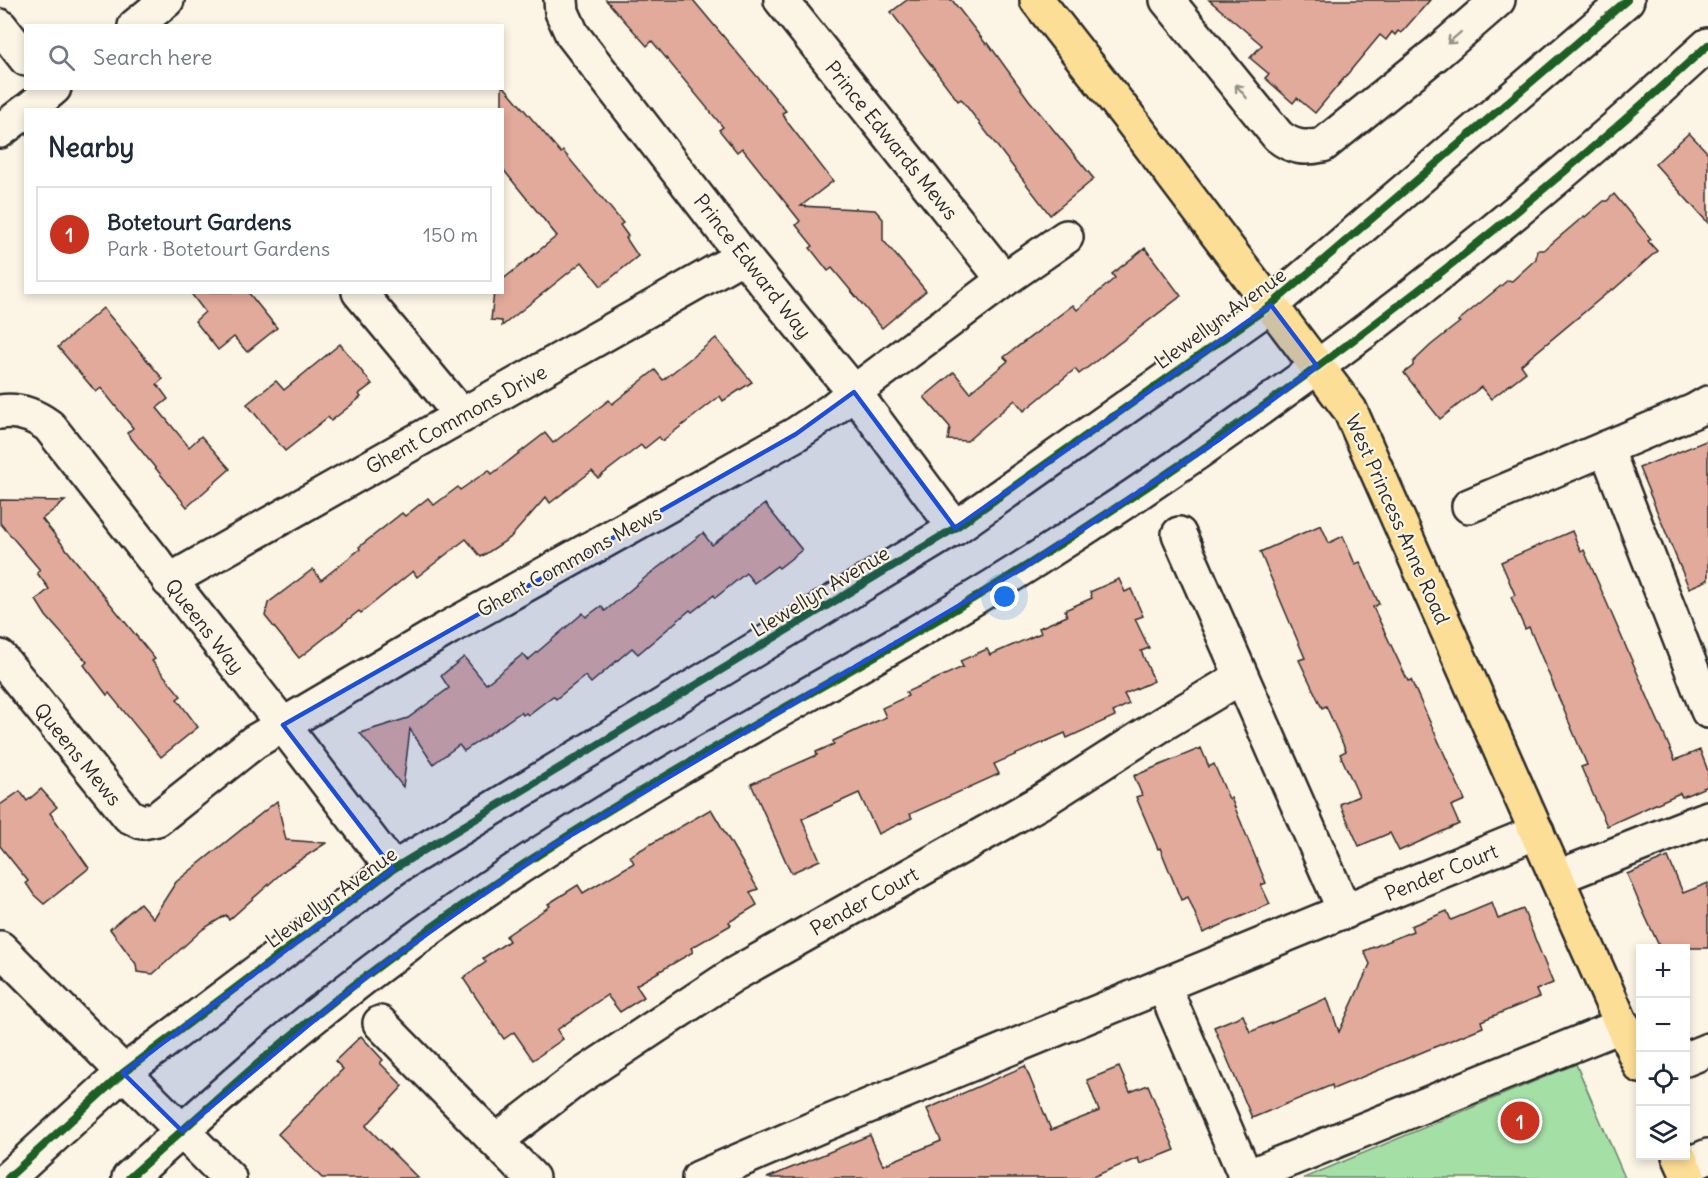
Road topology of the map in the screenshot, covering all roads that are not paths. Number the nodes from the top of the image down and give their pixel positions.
1 (167, 0) edge
2 (561, 0) edge
3 (781, 0) edge
4 (1037, 0) edge
5 (1167, 0) edge
6 (1498, 0) edge
7 (1627, 0) edge
8 (137, 24) edge
9 (0, 26) edge
10 (1708, 45) edge
11 (24, 56) edge
12 (42, 98) edge
13 (29, 108) edge
14 (24, 112) edge
15 (0, 131) edge
16 (1066, 237) dead end
17 (743, 256) junction
18 (1004, 280) junction
19 (361, 294) edge
20 (1271, 305) junction
21 (1317, 366) junction
22 (867, 382) junction
23 (1708, 403) edge
24 (0, 412) edge
25 (462, 416) junction
26 (1606, 448) junction
27 (1469, 506) dead end
28 (955, 528) junction
29 (1179, 534) dead end
30 (169, 581) junction
31 (0, 657) edge
32 (1241, 676) junction
33 (1708, 711) edge
34 (283, 724) junction
35 (254, 742) joint
36 (1708, 818) edge
37 (1538, 832) junction
38 (393, 870) junction
39 (1558, 878) junction
40 (1345, 912) junction
41 (0, 948) edge
42 (1164, 987) junction
43 (380, 1023) dead end
44 (1623, 1025) junction
45 (1708, 1050) edge
46 (1636, 1055) edge
47 (1690, 1057) edge
48 (123, 1073) junction
49 (182, 1131) junction
50 (496, 1141) junction
51 (8, 1178) edge
52 (129, 1178) edge
53 (229, 1178) edge
54 (532, 1178) edge
55 (699, 1178) edge
56 (1245, 1178) edge

1 - 8 street
2 - 17 street, Prince Edward Way
3 - 18 street, Prince Edwards Mews
4 - 20 main road, West Princess Anne Road
6 -> 5 street
7 - 20 street, Llewellyn Avenue
9 - 11 street
10 - 21 street
12 - 13 street
14 - 15 street
16 - 18 street
17 - 22 street, Prince Edward Way
17 - 25 street, Ghent Commons Drive
18 - 22 street
19 - 25 street
20 - 21 main road, West Princess Anne Road
20 - 28 street, Llewellyn Avenue
21 - 37 main road, West Princess Anne Road
21 - 49 street
22 - 28 street, Prince Edward Way
22 - 34 street, Ghent Commons Mews
23 - 26 street
24 - 30 street, Queens Way
25 - 30 street, Ghent Commons Drive
26 - 27 street
26 - 33 street
28 - 38 street, Llewellyn Avenue
29 - 32 street
30 - 34 street, Queens Way
31 - 35 street, Queens Mews
32 - 40 street
32 - 50 street, Pender Court
34 - 35 street, Ghent Commons Mews
34 - 38 street, Queens Way
36 - 39 street
37 - 39 main road, West Princess Anne Road
37 - 40 street, Pender Court
38 - 48 street, Llewellyn Avenue
39 - 44 main road, West Princess Anne Road
40 - 42 street, Pender Court
41 - 48 street
42 - 55 street, Pender Court
42 - 56 street
43 - 50 street
44 - 46 main road, West Princess Anne Road
44 - 56 street
45 - 47 street
48 - 49 street
48 - 51 street, Llewellyn Avenue
49 - 52 street
49 - 53 street
50 - 54 street

